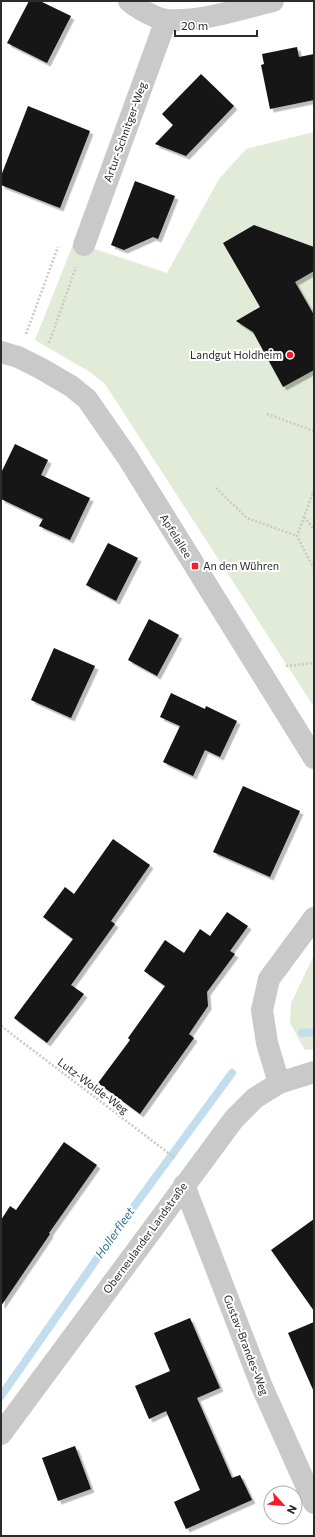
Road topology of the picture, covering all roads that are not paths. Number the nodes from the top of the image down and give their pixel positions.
1 (129, 1) edge
2 (273, 1) edge
3 (166, 20) junction
4 (84, 245) road end
5 (9, 355) edge
6 (314, 758) edge
7 (314, 918) edge
8 (314, 1072) edge
9 (279, 1083) junction
10 (184, 1184) junction
11 (1, 1434) edge
12 (314, 1503) edge

1 - 3 street
2 - 3 street
3 - 4 street, Artur-Schnitger-Weg
5 - 6 street, Apfelallee
7 - 9 street
8 - 9 street, Oberneulander Landstraße
9 - 10 street, Oberneulander Landstraße
10 - 11 street, Oberneulander Landstraße
10 - 12 street, Gustav-Brandes-Weg

